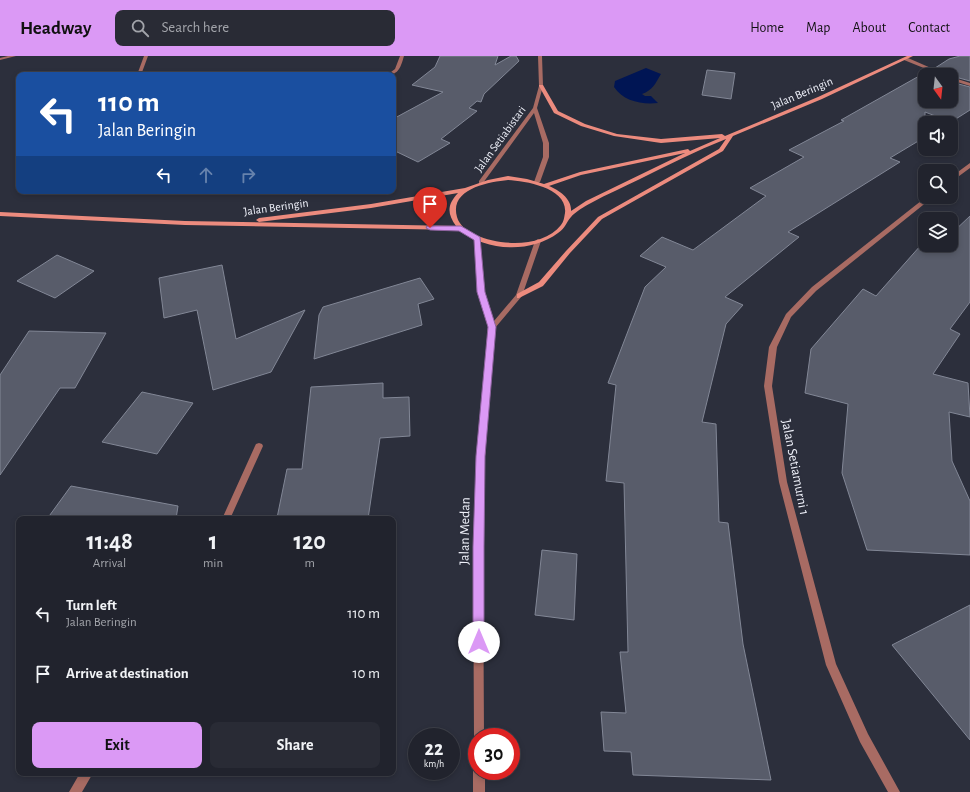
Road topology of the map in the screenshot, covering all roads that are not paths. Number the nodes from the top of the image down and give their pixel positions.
1 (14, 56) edge
2 (146, 56) edge
3 (402, 56) edge
4 (540, 56) edge
5 (911, 56) edge
6 (0, 59) edge
7 (906, 59) junction
8 (928, 68) edge
9 (140, 72) edge
10 (394, 72) edge
11 (958, 81) edge
12 (541, 86) junction
13 (970, 86) edge
14 (535, 108) junction
15 (731, 135) junction
16 (700, 148) junction
17 (970, 165) edge
18 (958, 174) edge
19 (481, 182) junction
20 (537, 182) junction
21 (545, 185) junction
22 (466, 190) junction
23 (921, 204) edge
24 (0, 214) edge
25 (568, 218) junction
26 (232, 224) junction
27 (461, 228) junction
28 (477, 239) junction
29 (538, 241) junction
30 (519, 296) junction
31 (492, 327) junction
32 (258, 446) dead end
33 (227, 516) edge
34 (479, 728) edge
35 (85, 776) edge
36 (479, 780) edge
37 (76, 792) edge
38 (479, 792) edge
39 (894, 792) edge

1 - 6 street
2 - 9 street
3 - 10 street
4 - 12 street, Jalan Setiabistari
5 - 7 street, Jalan Beringin
7 - 8 street
7 - 15 street, Jalan Beringin
11 - 13 street
12 - 14 street, Jalan Setiabistari
12 - 15 street
14 - 19 street, Jalan Setiabistari
14 - 20 street, Jalan Setiabistari
15 - 16 street, Jalan Beringin
15 - 30 street
16 - 21 street, Jalan Beringin
16 - 25 street, Jalan Beringin
17 - 18 street
19 - 20 street
19 - 22 street
20 - 21 street
21 - 25 street
22 - 26 street, Jalan Beringin
22 - 27 street
23 - 39 street, Jalan Setiamurni 1
24 - 26 street, Jalan Beringin
25 - 29 street
26 - 27 street, Jalan Beringin
27 - 28 street
28 - 29 street
28 - 31 street, Jalan Medan
29 - 30 street
30 - 31 street
31 - 34 street, Jalan Medan
32 - 33 street
35 - 37 street
36 - 38 street

